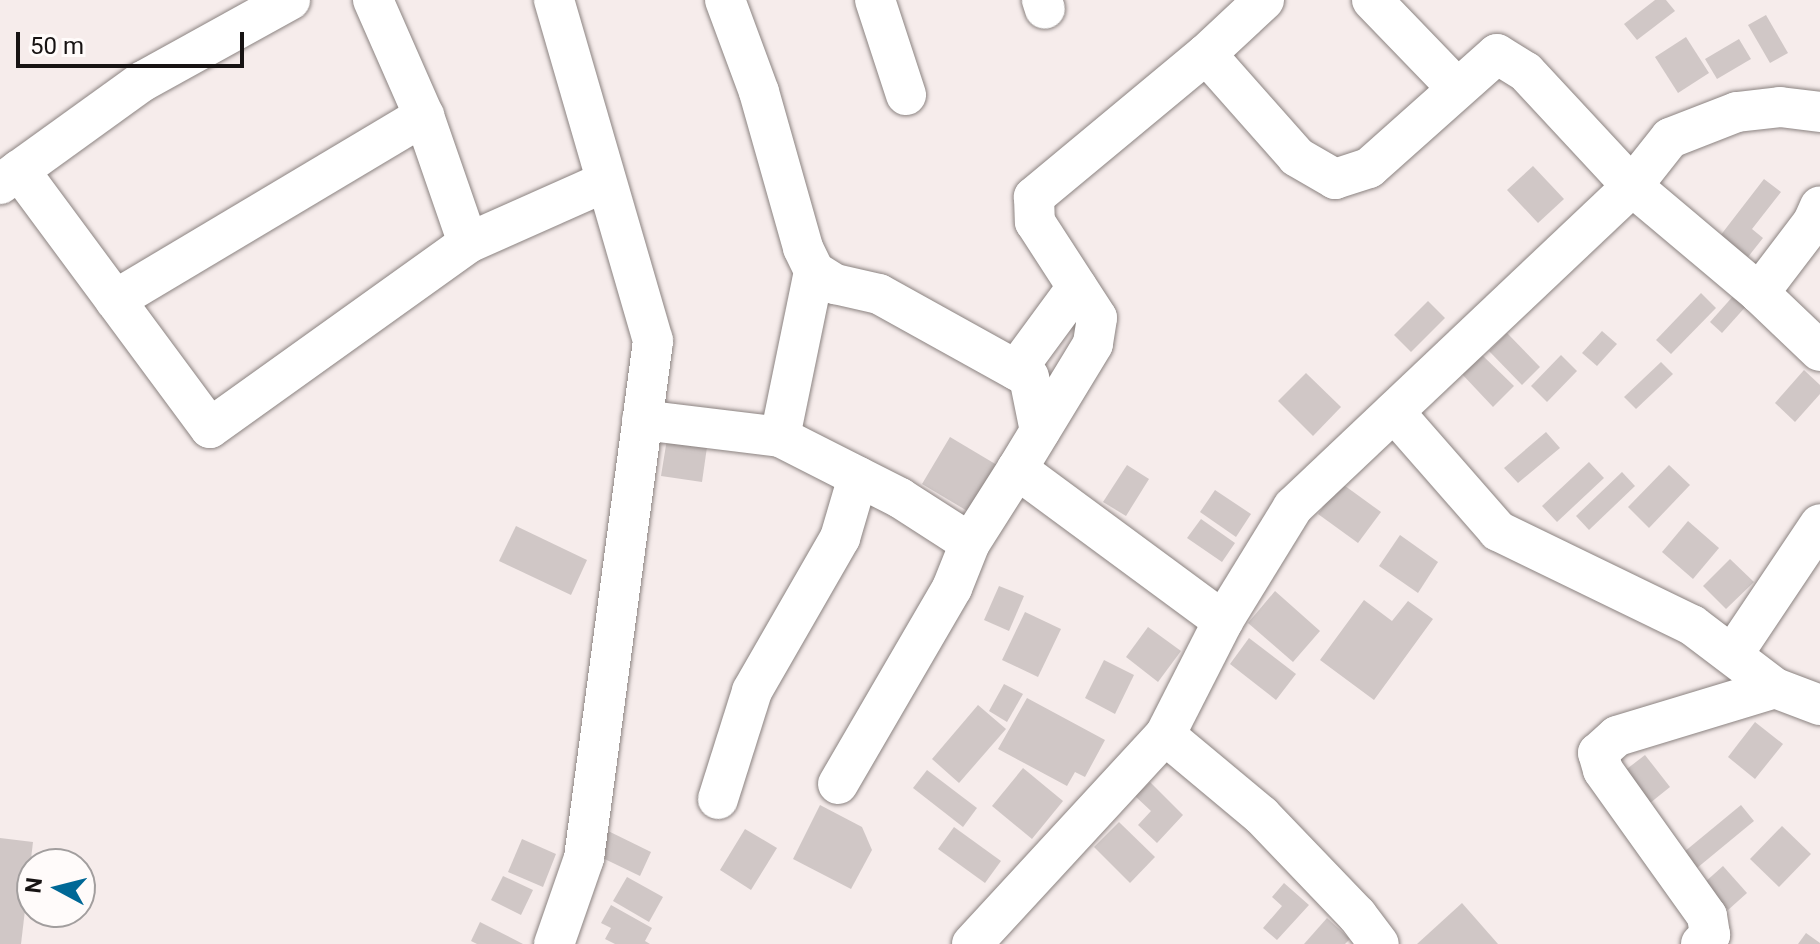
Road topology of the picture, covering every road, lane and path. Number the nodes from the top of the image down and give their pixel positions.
1 (290, 0) edge
2 (373, 0) edge
3 (554, 0) edge
4 (725, 0) edge
5 (875, 0) edge
6 (1264, 0) edge
7 (1372, 0) edge
8 (1206, 54) junction
9 (1456, 87) junction
10 (906, 95) dead end
11 (1820, 112) edge
12 (424, 116) junction
13 (10, 177) edge
14 (605, 182) junction
15 (1632, 186) junction
16 (1820, 206) edge
17 (468, 243) junction
18 (814, 271) junction
19 (1077, 287) junction
20 (1759, 293) junction
21 (115, 300) junction
22 (1820, 351) edge
23 (1016, 370) junction
24 (1394, 412) junction
25 (642, 420) junction
26 (1040, 431) junction
27 (780, 437) junction
28 (1017, 469) junction
29 (858, 477) junction
30 (1820, 524) edge
31 (970, 543) junction
32 (1223, 621) junction
33 (1733, 654) junction
34 (1775, 688) junction
35 (1820, 705) edge
36 (1165, 735) junction
37 (838, 784) dead end
38 (718, 799) dead end
39 (554, 944) edge
40 (972, 944) edge
41 (1379, 944) edge
42 (1701, 944) edge

1 - 13 street
2 - 12 street
3 - 14 street
4 - 18 street
5 - 10 street
6 - 8 street
7 - 9 street
8 - 9 street
8 - 19 street
9 - 15 street
11 - 15 street
12 - 17 street
12 - 21 street
13 - 21 street
14 - 17 street
14 - 25 street
15 - 20 street
15 - 24 street
16 - 20 street
17 - 21 street
18 - 23 street
18 - 27 street
19 - 23 street
19 - 26 street
20 - 22 street
23 - 26 street
24 - 32 street
24 - 33 street
25 - 27 street
25 - 39 street
26 - 28 street
27 - 29 street
28 - 31 street
28 - 32 street
29 - 31 street
29 - 38 street
30 - 33 street
31 - 37 street
32 - 36 street
33 - 34 street
34 - 35 street
34 - 42 street
36 - 40 street
36 - 41 street

